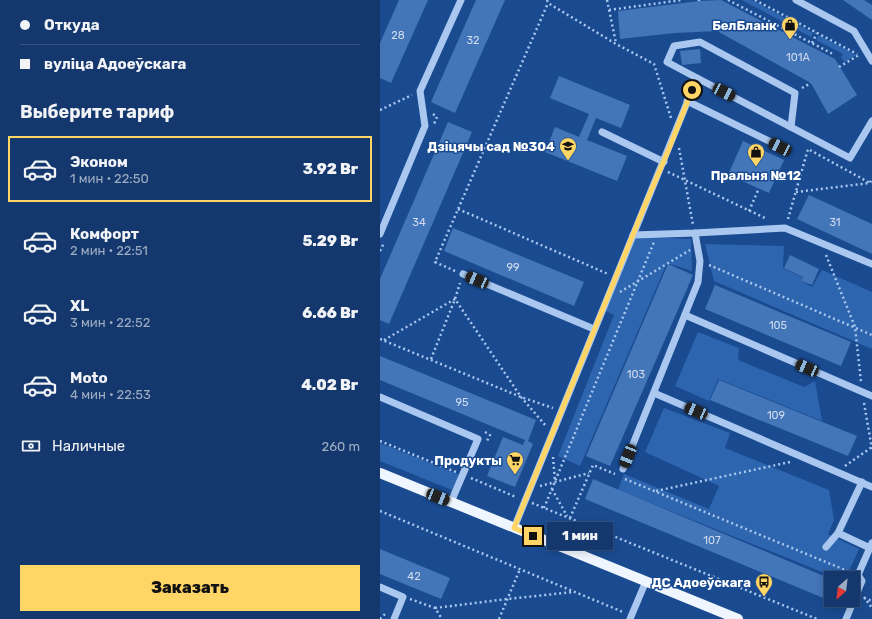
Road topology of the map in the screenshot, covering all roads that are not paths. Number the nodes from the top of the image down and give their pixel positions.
1 (461, 0) edge
2 (796, 0) edge
3 (872, 61) edge
4 (697, 78) junction
5 (687, 101) junction
6 (872, 121) edge
7 (791, 127) junction
8 (602, 132) dead end
9 (780, 147) dead end
10 (662, 165) junction
11 (695, 233) junction
12 (380, 234) edge
13 (633, 235) junction
14 (872, 264) edge
15 (463, 274) road end
16 (685, 315) junction
17 (594, 329) junction
18 (654, 393) junction
19 (872, 396) edge
20 (380, 397) edge
21 (623, 469) dead end
22 (380, 473) edge
23 (862, 482) junction
24 (872, 487) edge
25 (451, 502) junction
26 (514, 528) junction
27 (838, 533) junction
28 (871, 545) edge
29 (826, 547) dead end
30 (646, 581) junction
31 (380, 587) edge
32 (631, 617) edge
33 (394, 619) edge
34 (738, 619) edge
35 (846, 619) edge

1 - 12 lane
2 - 3 lane
4 - 5 lane
4 - 7 lane
4 - 7 lane
5 - 9 lane
5 - 10 lane
6 - 7 lane
8 - 10 lane
10 - 13 lane
11 - 13 lane
11 - 14 lane
11 - 16 lane
13 - 17 lane
15 - 17 lane
16 - 18 lane
16 - 19 lane
17 - 26 lane
18 - 21 lane
18 - 23 lane
20 - 25 lane
22 - 25 main road
23 - 24 lane
23 - 27 lane
25 - 26 main road
26 - 30 main road
27 - 28 lane
27 - 29 lane
28 - 35 lane
30 - 32 lane
30 - 34 main road
31 - 33 lane

